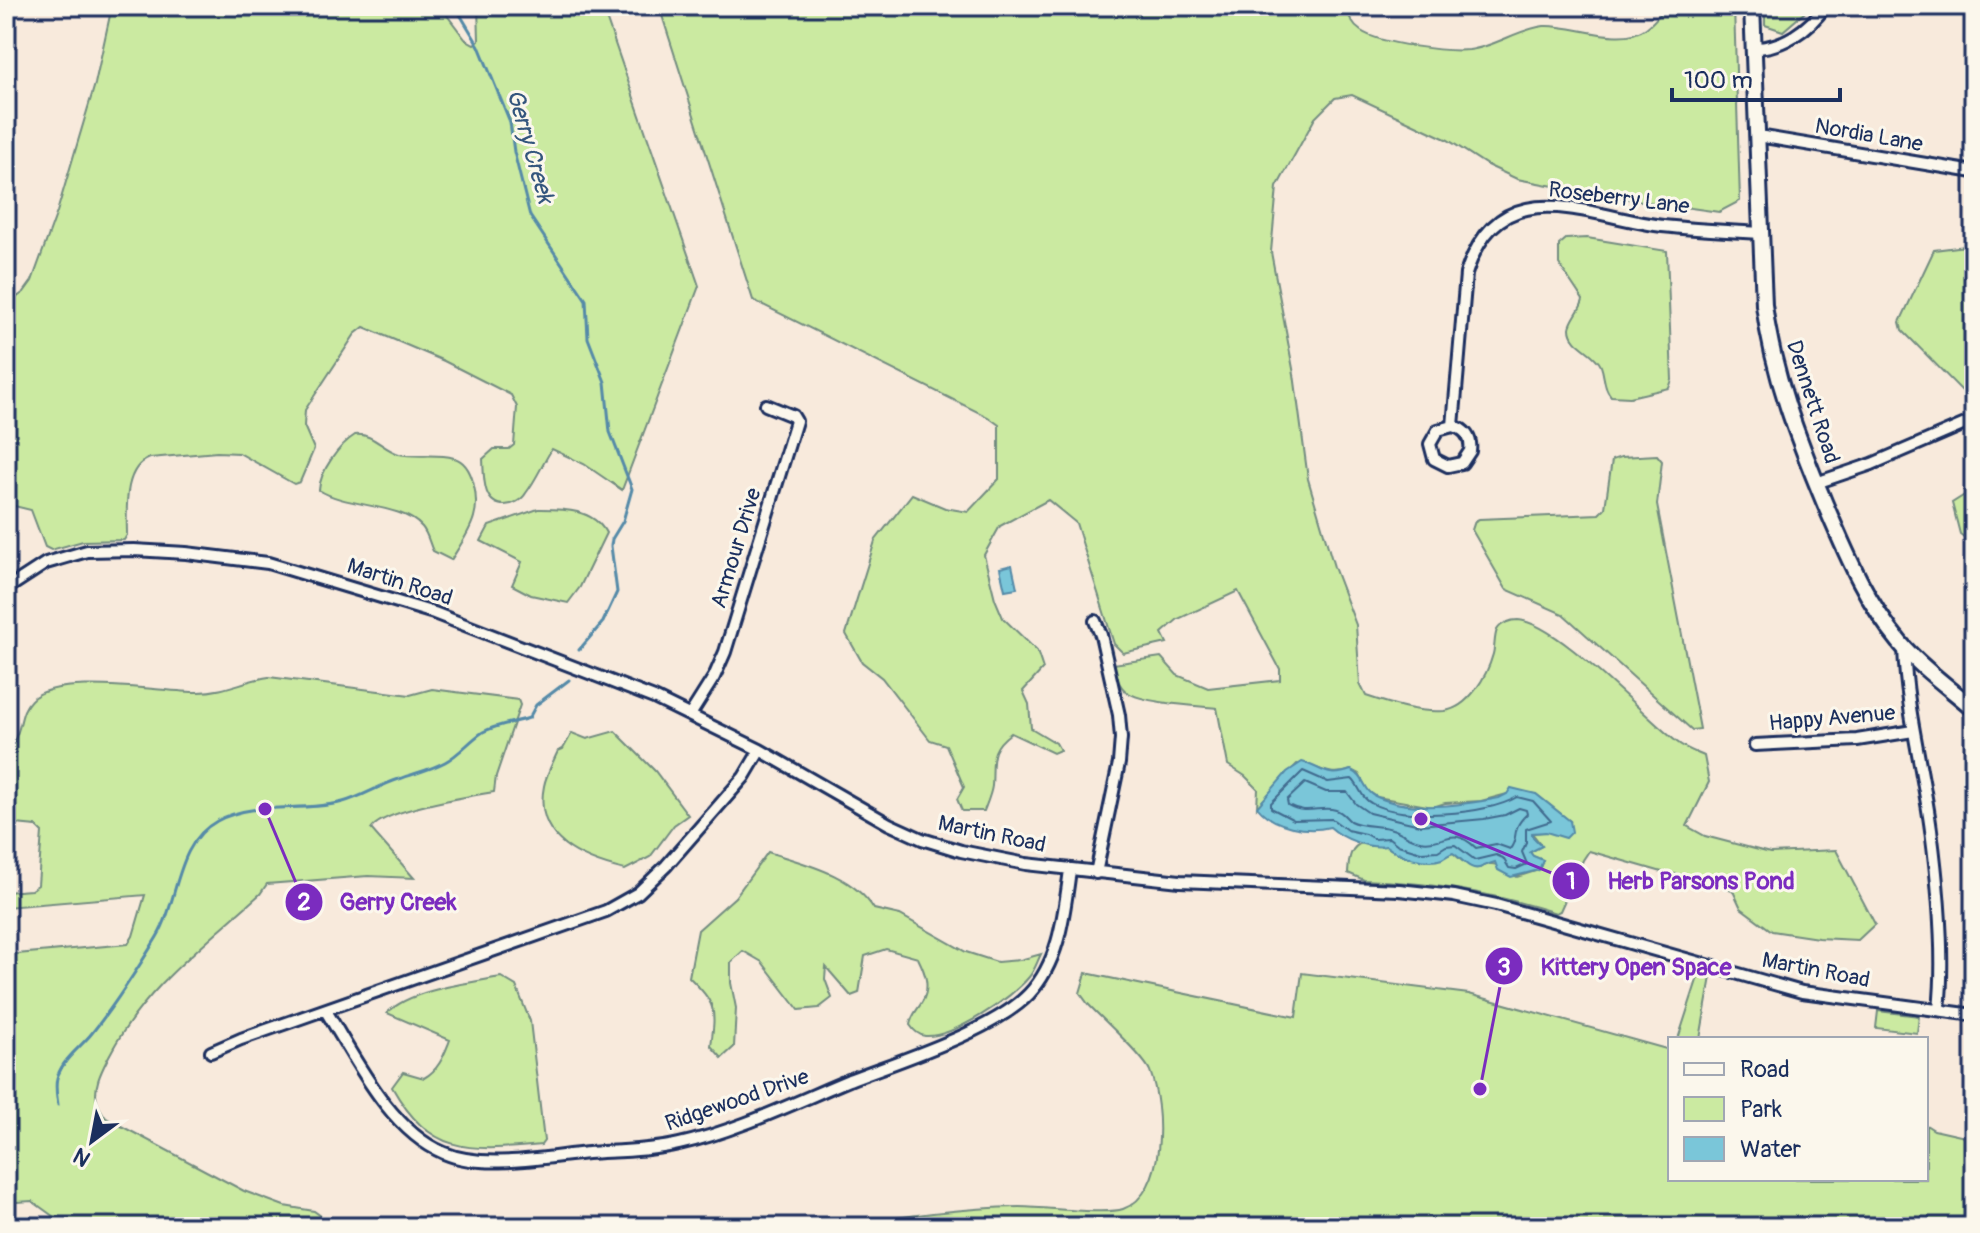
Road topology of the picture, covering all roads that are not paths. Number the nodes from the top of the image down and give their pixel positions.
1 (1752, 6) edge
2 (1825, 6) edge
3 (1754, 48) junction
4 (1758, 136) junction
5 (1974, 172) edge
6 (1760, 233) junction
7 (766, 405) dead end
8 (1972, 421) dead end
9 (1453, 426) junction
10 (1816, 483) junction
11 (6, 589) edge
12 (1095, 621) dead end
13 (1904, 647) junction
14 (1974, 709) edge
15 (690, 715) junction
16 (1913, 731) junction
17 (1755, 745) dead end
18 (760, 750) junction
19 (1070, 870) junction
20 (1096, 873) junction
21 (1939, 1009) junction
22 (326, 1011) junction
23 (1974, 1015) edge
24 (211, 1052) dead end

1 - 3 street, Dennett Road
2 - 3 street
3 - 4 street, Dennett Road
4 - 5 street, Nordia Lane
4 - 6 street, Dennett Road
6 - 9 street, Roseberry Lane
6 - 10 street, Dennett Road
7 - 15 street, Armour Drive
8 - 10 street
9 - 9 street, Roseberry Lane
10 - 13 street, Dennett Road
11 - 15 street, Martin Road
12 - 20 street
13 - 14 street, Dennett Road
13 - 16 street
15 - 18 street, Martin Road
16 - 17 street, Happy Avenue
16 - 21 street
18 - 19 street, Martin Road
18 - 22 street
19 - 20 street, Martin Road
19 - 22 street, Ridgewood Drive
20 - 21 street, Martin Road
21 - 23 street, Martin Road
22 - 24 street

